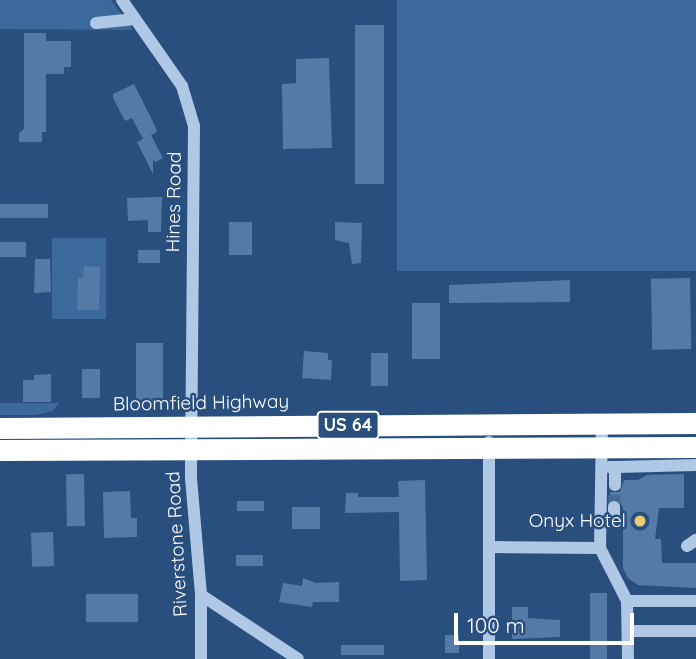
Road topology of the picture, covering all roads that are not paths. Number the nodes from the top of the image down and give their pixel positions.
1 (122, 0) edge
2 (135, 19) junction
3 (96, 23) dead end
4 (696, 423) edge
5 (490, 424) junction
6 (602, 424) junction
7 (193, 426) junction
8 (0, 428) edge
9 (696, 447) edge
10 (489, 448) junction
11 (192, 449) junction
12 (0, 450) edge
13 (602, 457) junction
14 (696, 465) edge
15 (615, 467) junction
16 (615, 485) tunnel mouth
17 (614, 507) tunnel mouth
18 (600, 520) junction
19 (490, 547) junction
20 (600, 548) junction
21 (201, 595) junction
22 (627, 601) junction
23 (696, 601) edge
24 (628, 631) junction
25 (696, 631) edge
26 (201, 659) edge
27 (298, 659) edge
28 (489, 659) edge
29 (628, 659) edge

1 - 2 street, Hines Road
2 - 3 street
2 - 7 street, Hines Road
4 - 6 highway, Bloomfield Highway / US 64
5 - 6 highway, Bloomfield Highway / US 64
5 - 7 highway, Bloomfield Highway / US 64
5 - 10 street
6 - 13 street
7 - 8 highway, Bloomfield Highway / US 64
7 - 11 street, Riverstone Road
9 - 13 highway, US 64
10 - 11 highway, US 64
10 - 13 highway, US 64
10 - 19 street
11 - 12 highway, US 64
11 - 21 street, Riverstone Road
13 - 15 street
13 - 18 street
14 - 15 street
15 - 16 street
17 - 18 street
18 - 20 street
19 - 20 street
19 - 28 street
20 - 22 street
21 - 26 street, Riverstone Road
21 - 27 street
22 - 23 street
22 - 24 street
24 - 25 street
24 - 29 street

